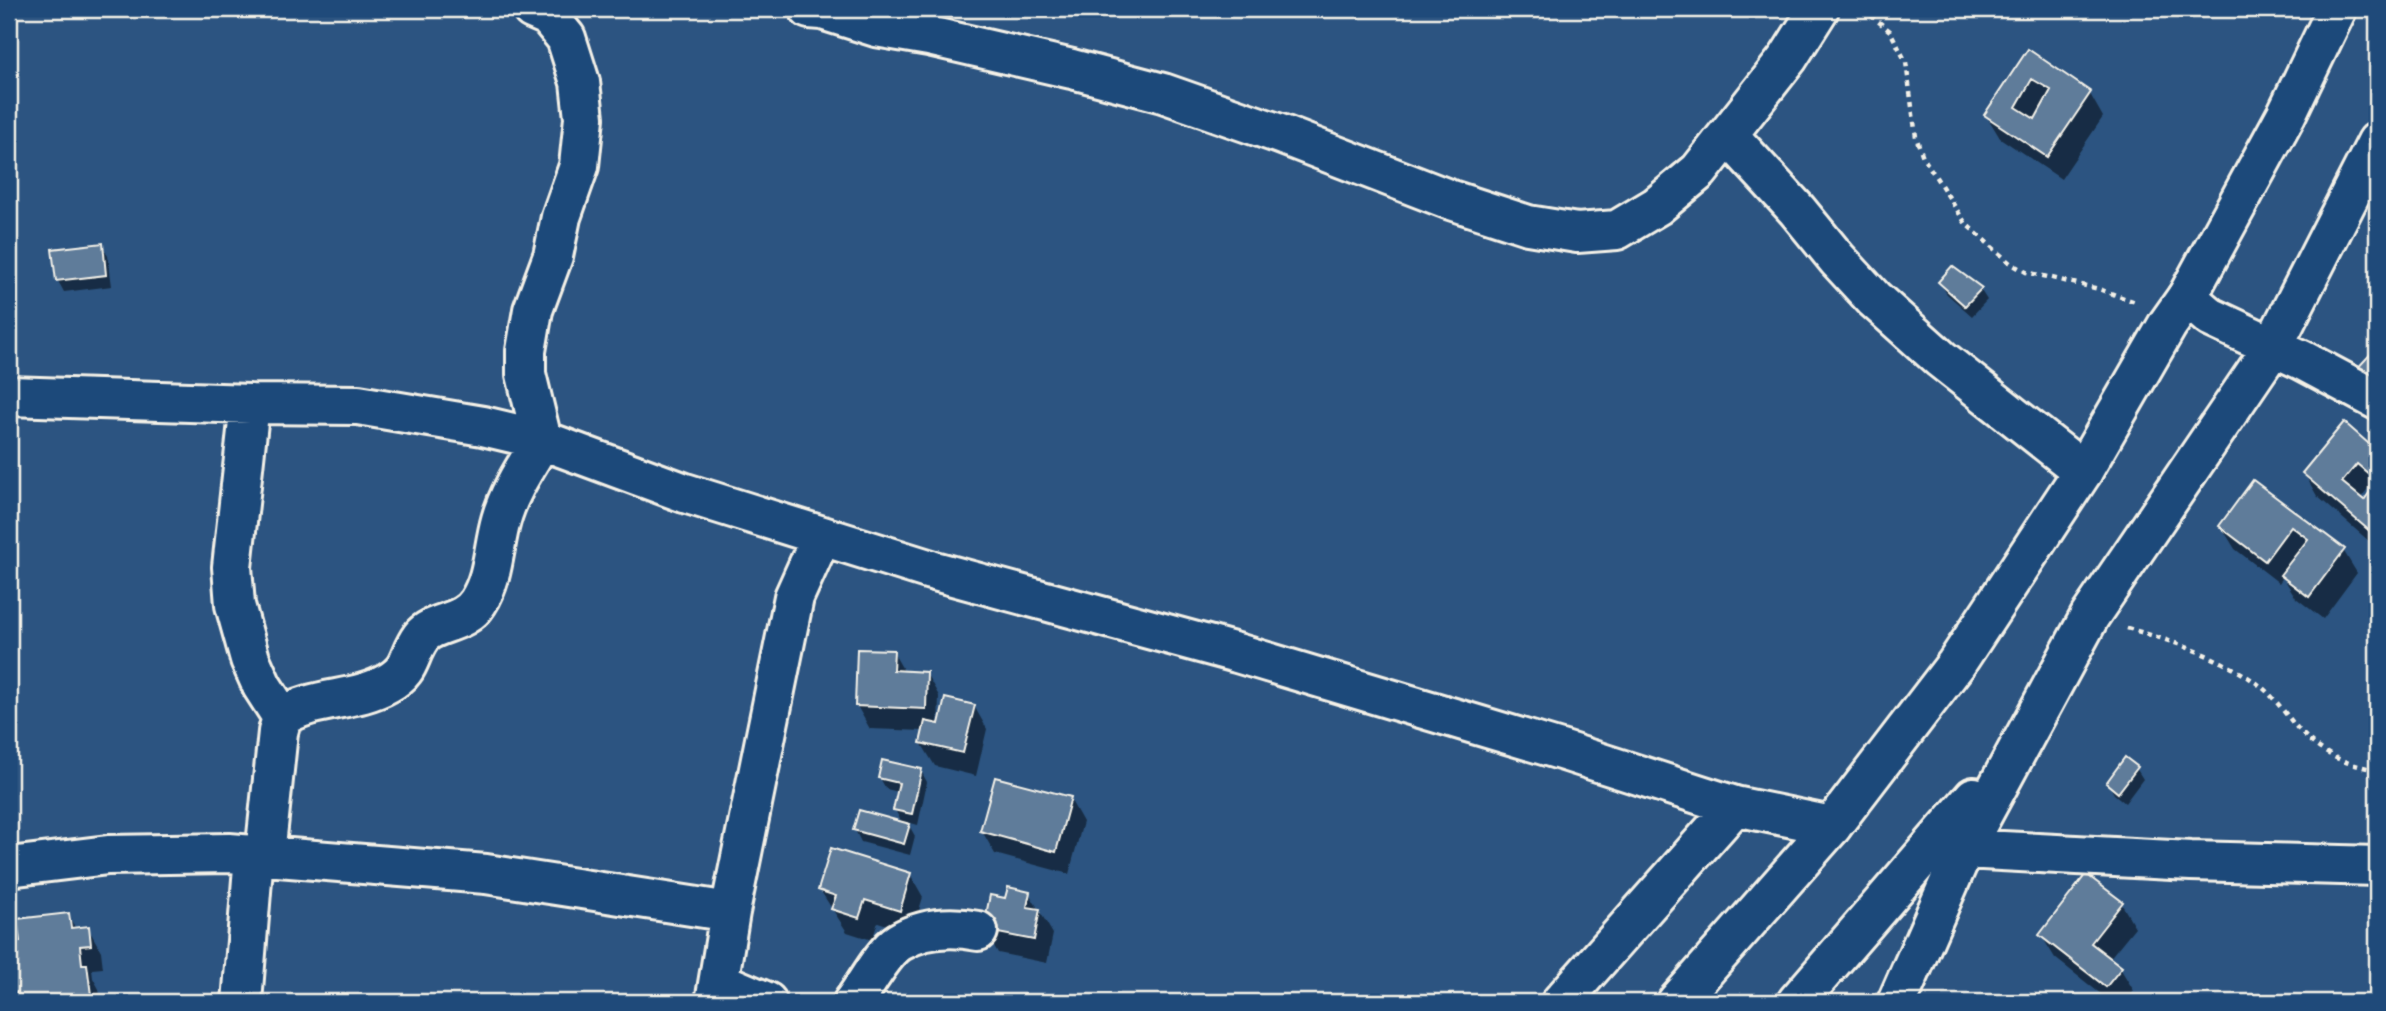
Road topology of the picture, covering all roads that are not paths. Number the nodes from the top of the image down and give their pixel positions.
1 (809, 9) edge
2 (1819, 9) edge
3 (2337, 9) edge
4 (544, 11) edge
5 (1728, 135) junction
6 (2377, 142) edge
7 (2178, 310) junction
8 (2272, 348) junction
9 (9, 396) edge
10 (2377, 400) edge
11 (250, 404) junction
12 (542, 440) junction
13 (2083, 471) junction
14 (821, 537) junction
15 (282, 717) junction
16 (2021, 742) junction
17 (1735, 806) junction
18 (1832, 826) junction
19 (1964, 849) junction
20 (260, 855) junction
21 (2377, 866) edge
22 (9, 867) edge
23 (730, 912) junction
24 (978, 931) dead end
25 (717, 992) edge
26 (242, 1002) edge
27 (767, 1002) edge
28 (853, 1002) edge
29 (1561, 1002) edge
30 (1677, 1002) edge
31 (1797, 1002) edge
32 (1897, 1002) edge

1 - 5 street
2 - 5 street
3 - 7 street
4 - 12 street
5 - 13 street
6 - 8 street
7 - 8 street
7 - 13 street
8 - 10 street
8 - 16 street
9 - 11 street
11 - 12 street
11 - 15 street
12 - 14 street
12 - 15 street
13 - 18 street
14 - 17 street
14 - 23 street
15 - 20 street
16 - 19 street
16 - 31 street
17 - 18 street
17 - 29 street
18 - 30 street
19 - 21 street
19 - 32 street
20 - 22 street
20 - 23 street
20 - 26 street
23 - 25 street
24 - 28 street
25 - 27 street

